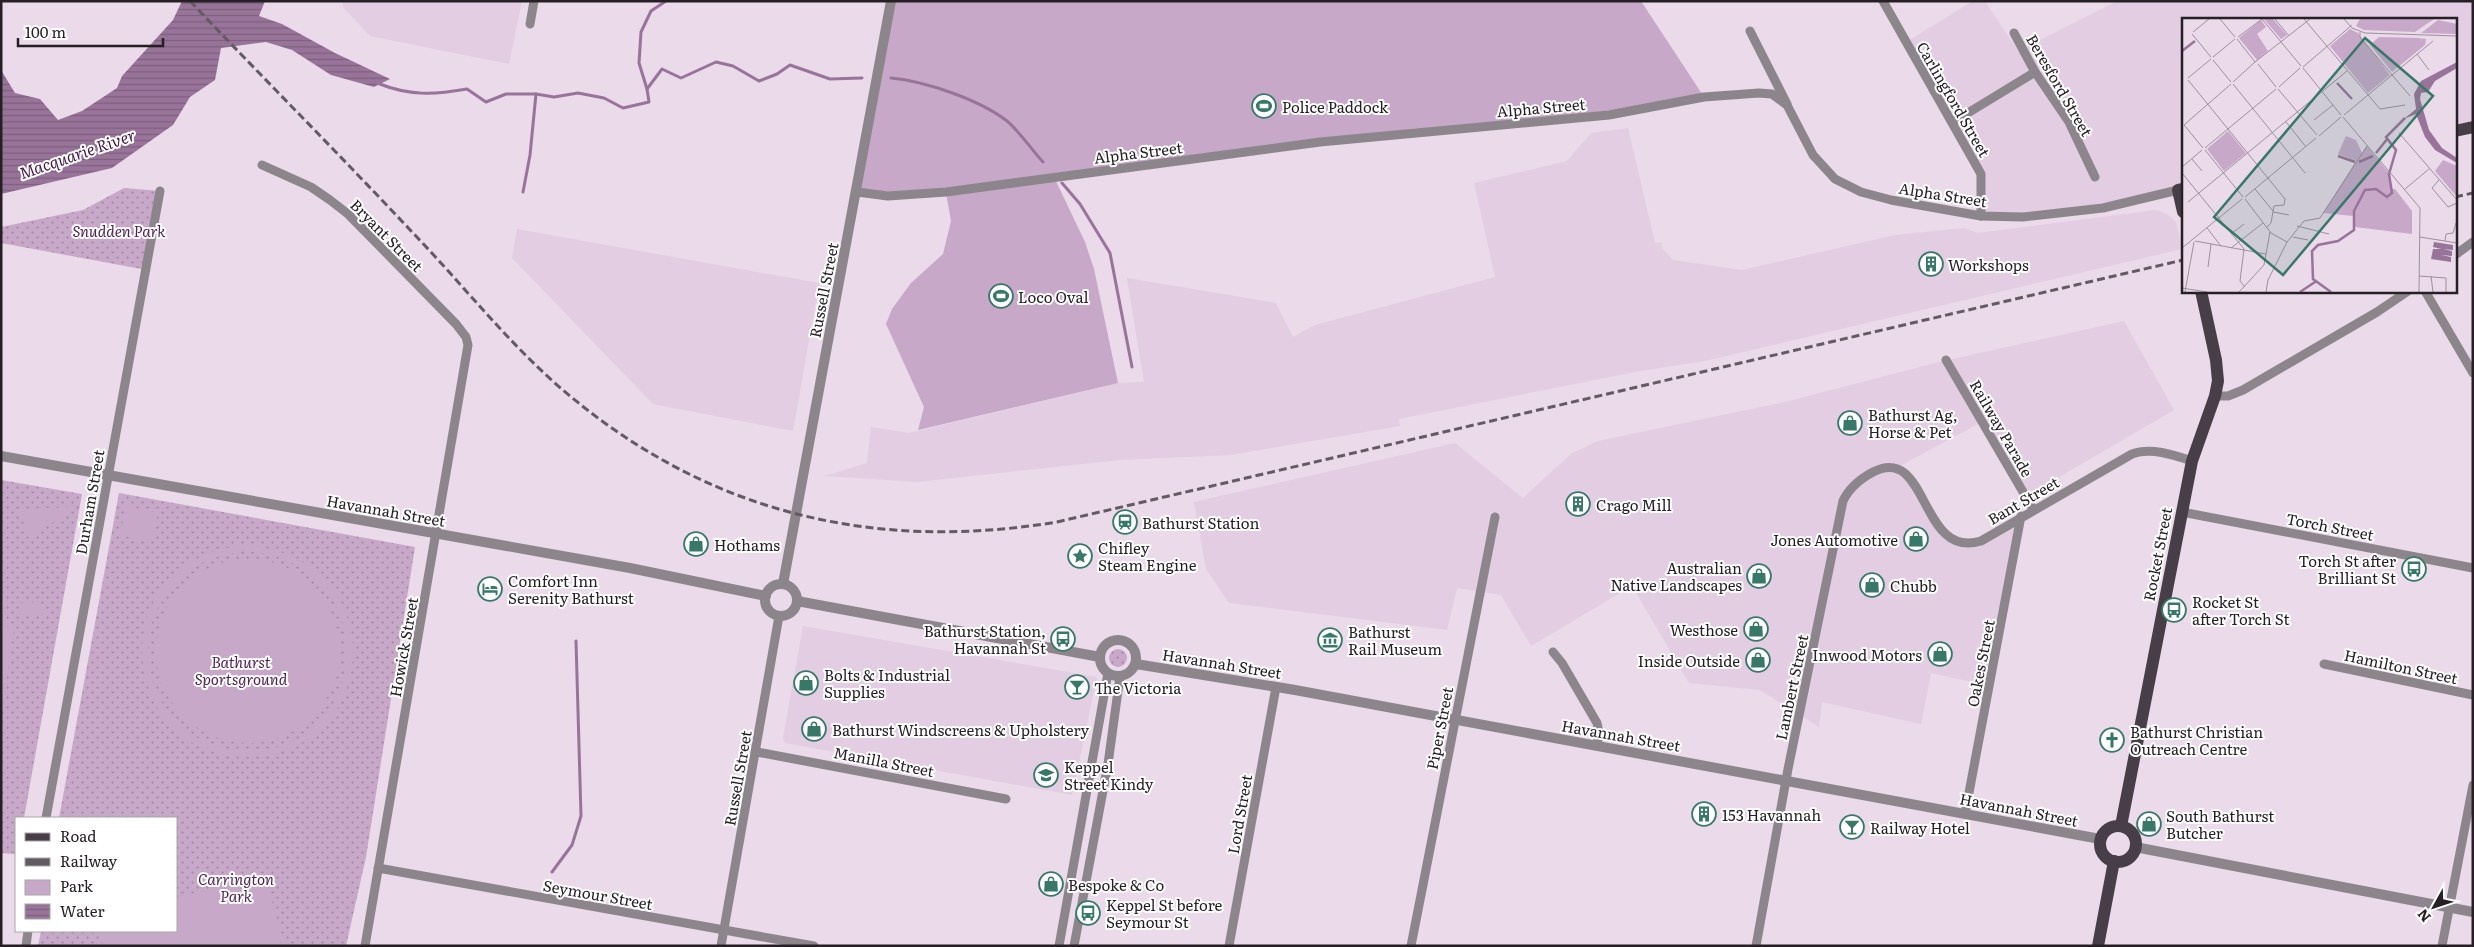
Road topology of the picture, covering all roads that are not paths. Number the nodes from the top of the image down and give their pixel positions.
1 (534, 1) edge
2 (890, 1) edge
3 (1883, 1) edge
4 (530, 24) dead end
5 (1750, 31) dead end
6 (2014, 33) dead end
7 (2035, 72) junction
8 (1787, 105) junction
9 (1953, 122) junction
10 (2473, 127) edge
11 (2456, 131) edge
12 (262, 165) dead end
13 (2095, 177) dead end
14 (2180, 189) edge
15 (160, 191) dead end
16 (857, 192) junction
17 (2182, 204) edge
18 (1981, 216) junction
19 (2473, 242) edge
20 (2456, 253) edge
21 (2201, 292) edge
22 (2407, 292) edge
23 (2426, 292) edge
24 (468, 352) joint
25 (1946, 360) dead end
26 (2473, 373) edge
27 (2215, 396) junction
28 (1, 456) edge
29 (2192, 461) junction
30 (1897, 468) joint
31 (108, 474) junction
32 (2033, 509) junction
33 (2182, 512) junction
34 (1495, 516) dead end
35 (2021, 516) junction
36 (437, 534) junction
37 (2473, 568) edge
38 (783, 584) junction
39 (766, 596) junction
40 (798, 601) junction
41 (779, 616) junction
42 (1553, 652) dead end
43 (1100, 657) junction
44 (1136, 664) junction
45 (2324, 664) dead end
46 (1108, 673) junction
47 (1120, 676) junction
48 (1276, 687) junction
49 (2473, 696) edge
50 (1454, 720) junction
51 (1597, 746) junction
52 (757, 752) junction
53 (1092, 760) junction
54 (1108, 764) junction
55 (1786, 781) junction
56 (2473, 785) edge
57 (1006, 799) dead end
58 (1966, 814) junction
59 (46, 817) edge
60 (2121, 826) junction
61 (2100, 840) junction
62 (2135, 847) junction
63 (2114, 861) junction
64 (378, 868) junction
65 (1070, 889) junction
66 (1084, 891) junction
67 (2449, 907) junction
68 (2473, 912) edge
69 (724, 930) junction
70 (28, 932) edge
71 (26, 946) edge
72 (365, 946) edge
73 (721, 946) edge
74 (814, 946) edge
75 (1059, 946) edge
76 (1074, 946) edge
77 (1229, 946) edge
78 (1411, 946) edge
79 (1756, 946) edge
80 (2098, 946) edge
81 (2442, 946) edge

1 - 4 street
2 - 16 street, Russell Street
3 - 9 street, Carlingford Street
5 - 8 street
6 - 7 street, Beresford Street
7 - 9 street
7 - 13 street, Beresford Street
8 - 16 street, Alpha Street
8 - 18 street, Alpha Street
9 - 18 street, Carlingford Street
10 - 11 main road
12 - 24 street, Bryant Street
14 - 17 main road
14 - 18 street, Alpha Street
15 - 31 street, Durham Street
16 - 38 street, Russell Street
19 - 20 street
21 - 27 main road, Rocket Street
22 - 27 street
23 - 26 street
24 - 36 street, Howick Street
25 - 32 street, Railway Parade
27 - 29 main road, Rocket Street
28 - 31 street, Havannah Street
29 - 32 street, Bant Street
29 - 33 main road, Rocket Street
30 - 35 street, Bant Street
30 - 55 street, Lambert Street
31 - 36 street, Havannah Street
31 - 59 street, Durham Street
32 - 35 street, Bant Street
33 - 37 street, Torch Street
33 - 60 main road, Rocket Street
34 - 50 street, Piper Street
35 - 58 street, Oakes Street
36 - 39 street, Havannah Street
36 - 64 street, Howick Street
38 - 39 street
38 - 40 street
39 - 41 street
40 - 41 street
40 - 43 street
41 - 52 street, Russell Street
42 - 51 street
43 - 44 street
43 - 46 street
44 - 47 street
44 - 48 street, Havannah Street
45 - 49 street, Hamilton Street
46 - 47 street
46 - 53 street
47 - 54 street
48 - 50 street, Havannah Street
48 - 77 street, Lord Street
50 - 51 street, Havannah Street
50 - 78 street, Piper Street
51 - 55 street, Havannah Street
52 - 57 street, Manilla Street
52 - 69 street, Russell Street
53 - 54 street
53 - 65 street
54 - 66 street
55 - 58 street, Havannah Street
55 - 79 street, Lambert Street
56 - 67 street
58 - 61 street, Havannah Street
60 - 61 main road
60 - 62 main road
61 - 63 main road
62 - 63 main road
62 - 67 street
63 - 80 main road
64 - 69 street, Seymour Street
64 - 72 street, Howick Street
65 - 66 street
65 - 75 street
66 - 76 street
67 - 68 street
67 - 81 street
69 - 73 street, Russell Street
69 - 74 street, Seymour Street
70 - 71 street

